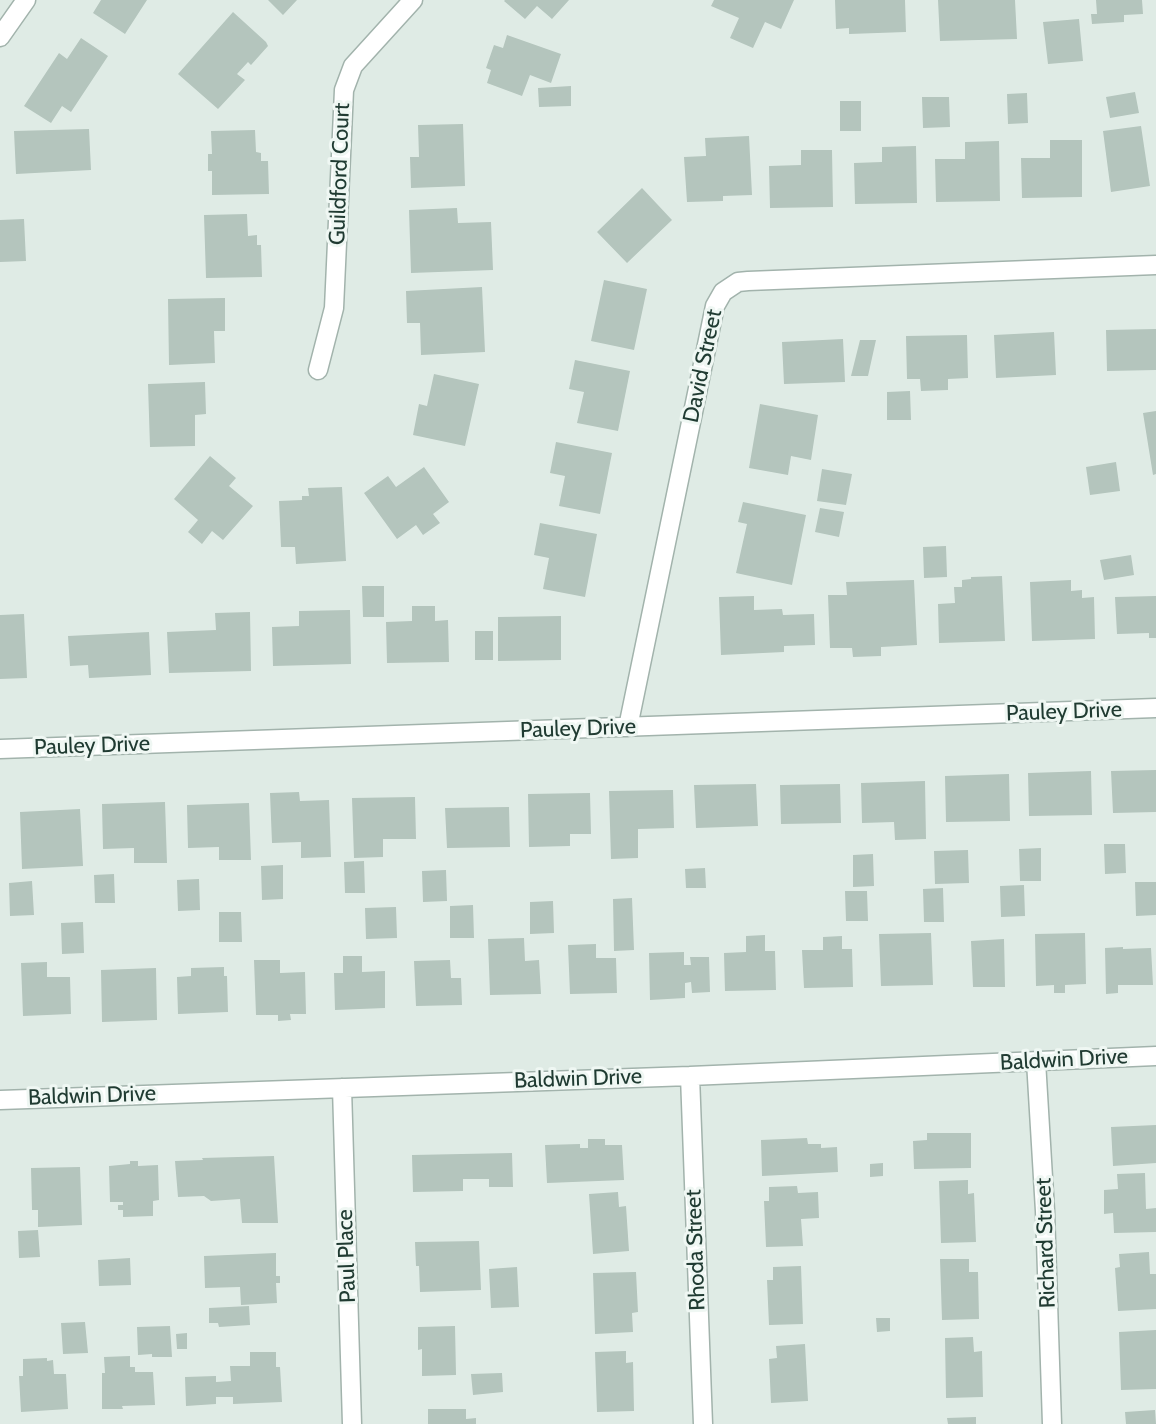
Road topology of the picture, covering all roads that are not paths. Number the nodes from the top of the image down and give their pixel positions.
1 (26, 0) edge
2 (413, 0) edge
3 (0, 37) edge
4 (1156, 265) edge
5 (318, 370) dead end
6 (1156, 708) edge
7 (628, 727) junction
8 (0, 750) edge
9 (1156, 1056) edge
10 (1036, 1061) junction
11 (690, 1076) junction
12 (342, 1088) junction
13 (0, 1100) edge
14 (352, 1424) edge
15 (703, 1424) edge
16 (1052, 1424) edge

1 - 3 street
2 - 5 street, Guildford Court
4 - 7 street, David Street
6 - 7 street, Pauley Drive
7 - 8 street, Pauley Drive
9 - 10 street, Baldwin Drive
10 - 11 street, Baldwin Drive
10 - 16 street, Richard Street
11 - 12 street, Baldwin Drive
11 - 15 street, Rhoda Street
12 - 13 street, Baldwin Drive
12 - 14 street, Paul Place

